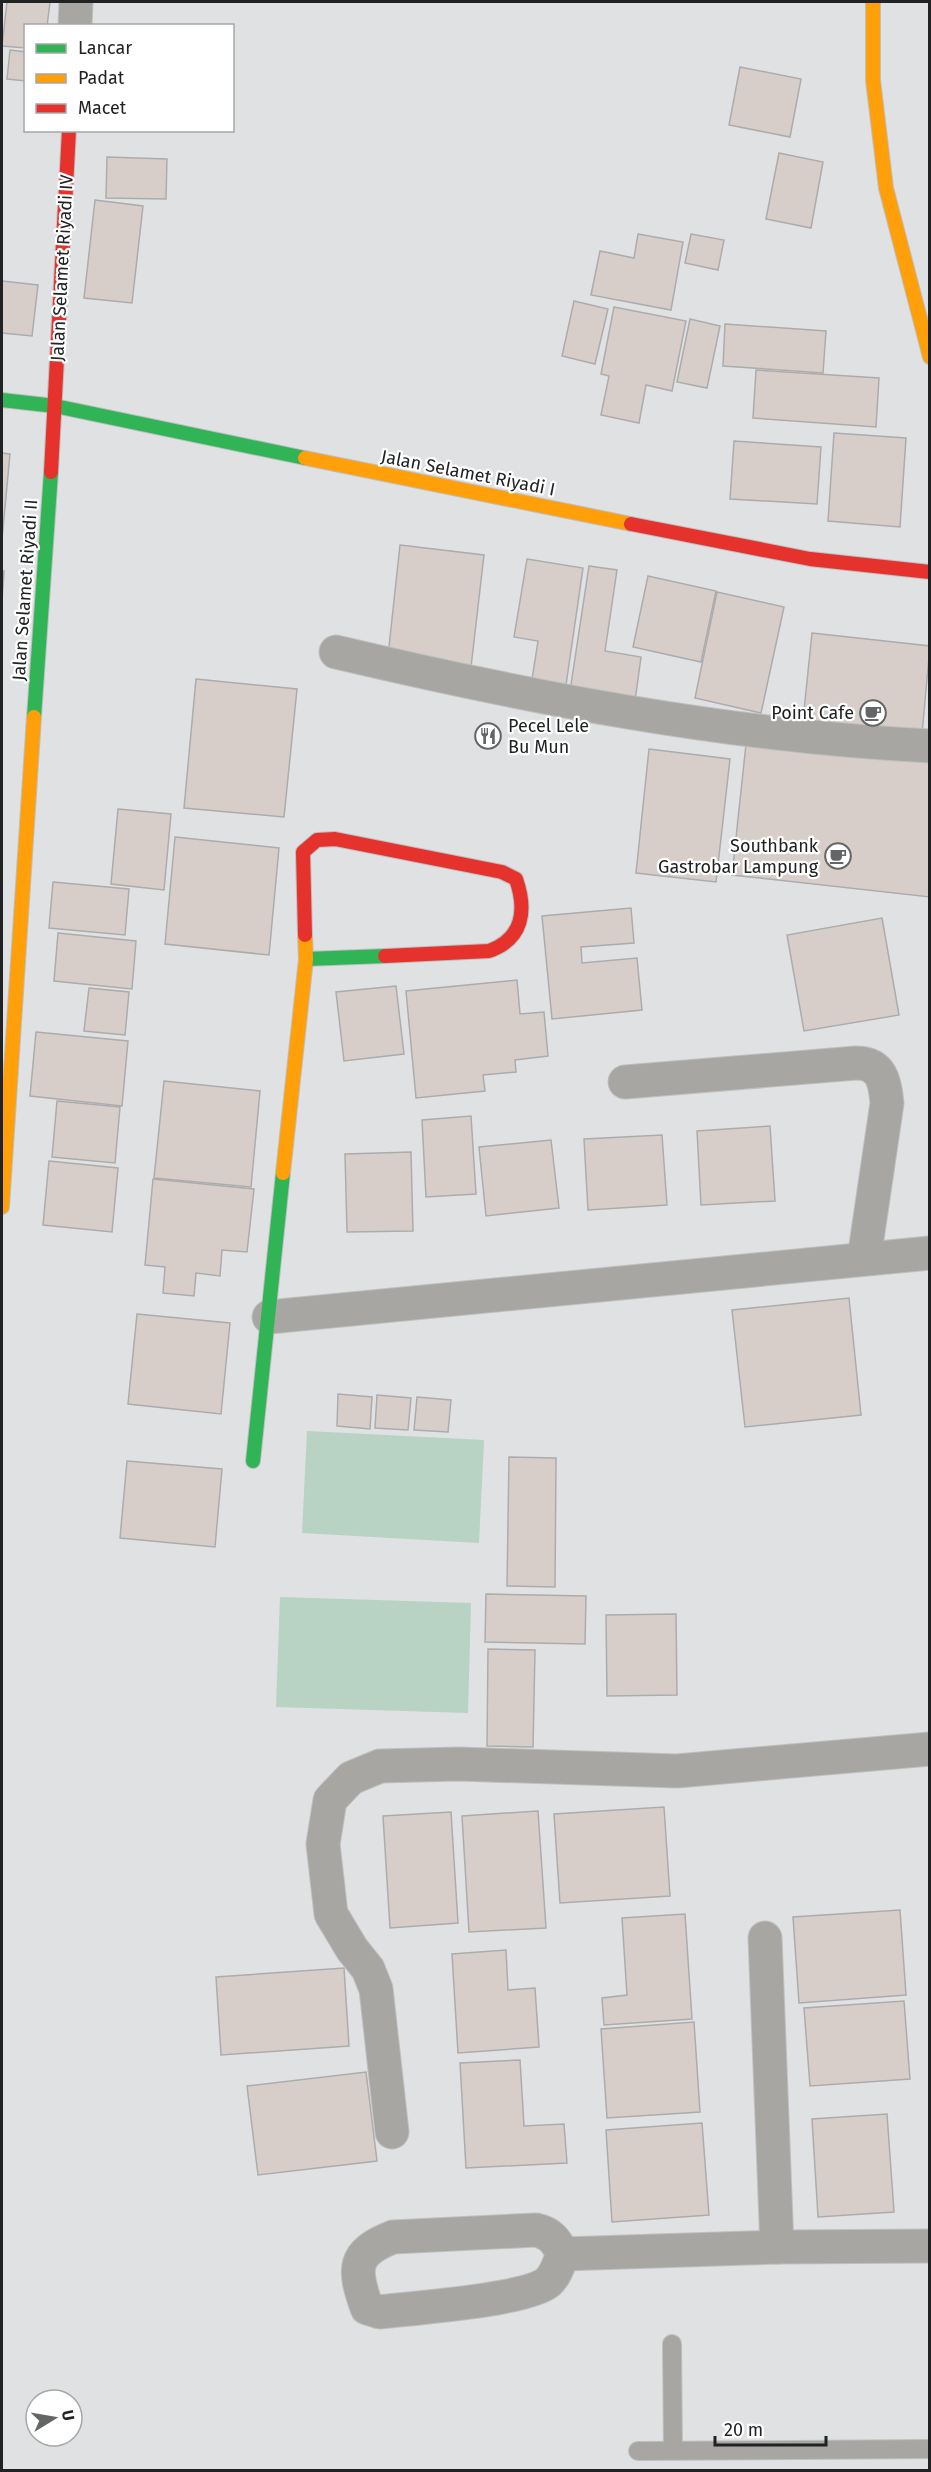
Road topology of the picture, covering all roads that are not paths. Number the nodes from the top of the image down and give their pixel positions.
1 (76, 2) edge
2 (873, 2) edge
3 (75, 24) edge
4 (69, 132) edge
5 (930, 357) edge
6 (2, 400) edge
7 (55, 406) junction
8 (930, 572) edge
9 (336, 652) dead end
10 (930, 746) edge
11 (306, 959) junction
12 (625, 1082) dead end
13 (2, 1207) edge
14 (930, 1252) edge
15 (864, 1259) junction
16 (269, 1317) junction
17 (253, 1461) dead end
18 (930, 1749) edge
19 (765, 1938) dead end
20 (392, 2132) dead end
21 (930, 2246) edge
22 (777, 2247) junction
23 (563, 2254) junction
24 (672, 2344) dead end
25 (930, 2449) edge
26 (673, 2450) junction
27 (638, 2451) dead end

1 - 3 street
2 - 5 street
4 - 7 street, Jalan Selamet Riyadi IV
6 - 7 street, Jalan Selamet Riyadi I
7 - 8 street, Jalan Selamet Riyadi I
7 - 13 street, Jalan Selamet Riyadi II
9 - 10 street
11 - 11 street
11 - 16 street
12 - 15 street
14 - 15 street
15 - 16 street
16 - 17 street
18 - 20 street
19 - 22 street
21 - 22 street
22 - 23 street
23 - 23 street
24 - 26 lane
25 - 26 lane
26 - 27 lane

